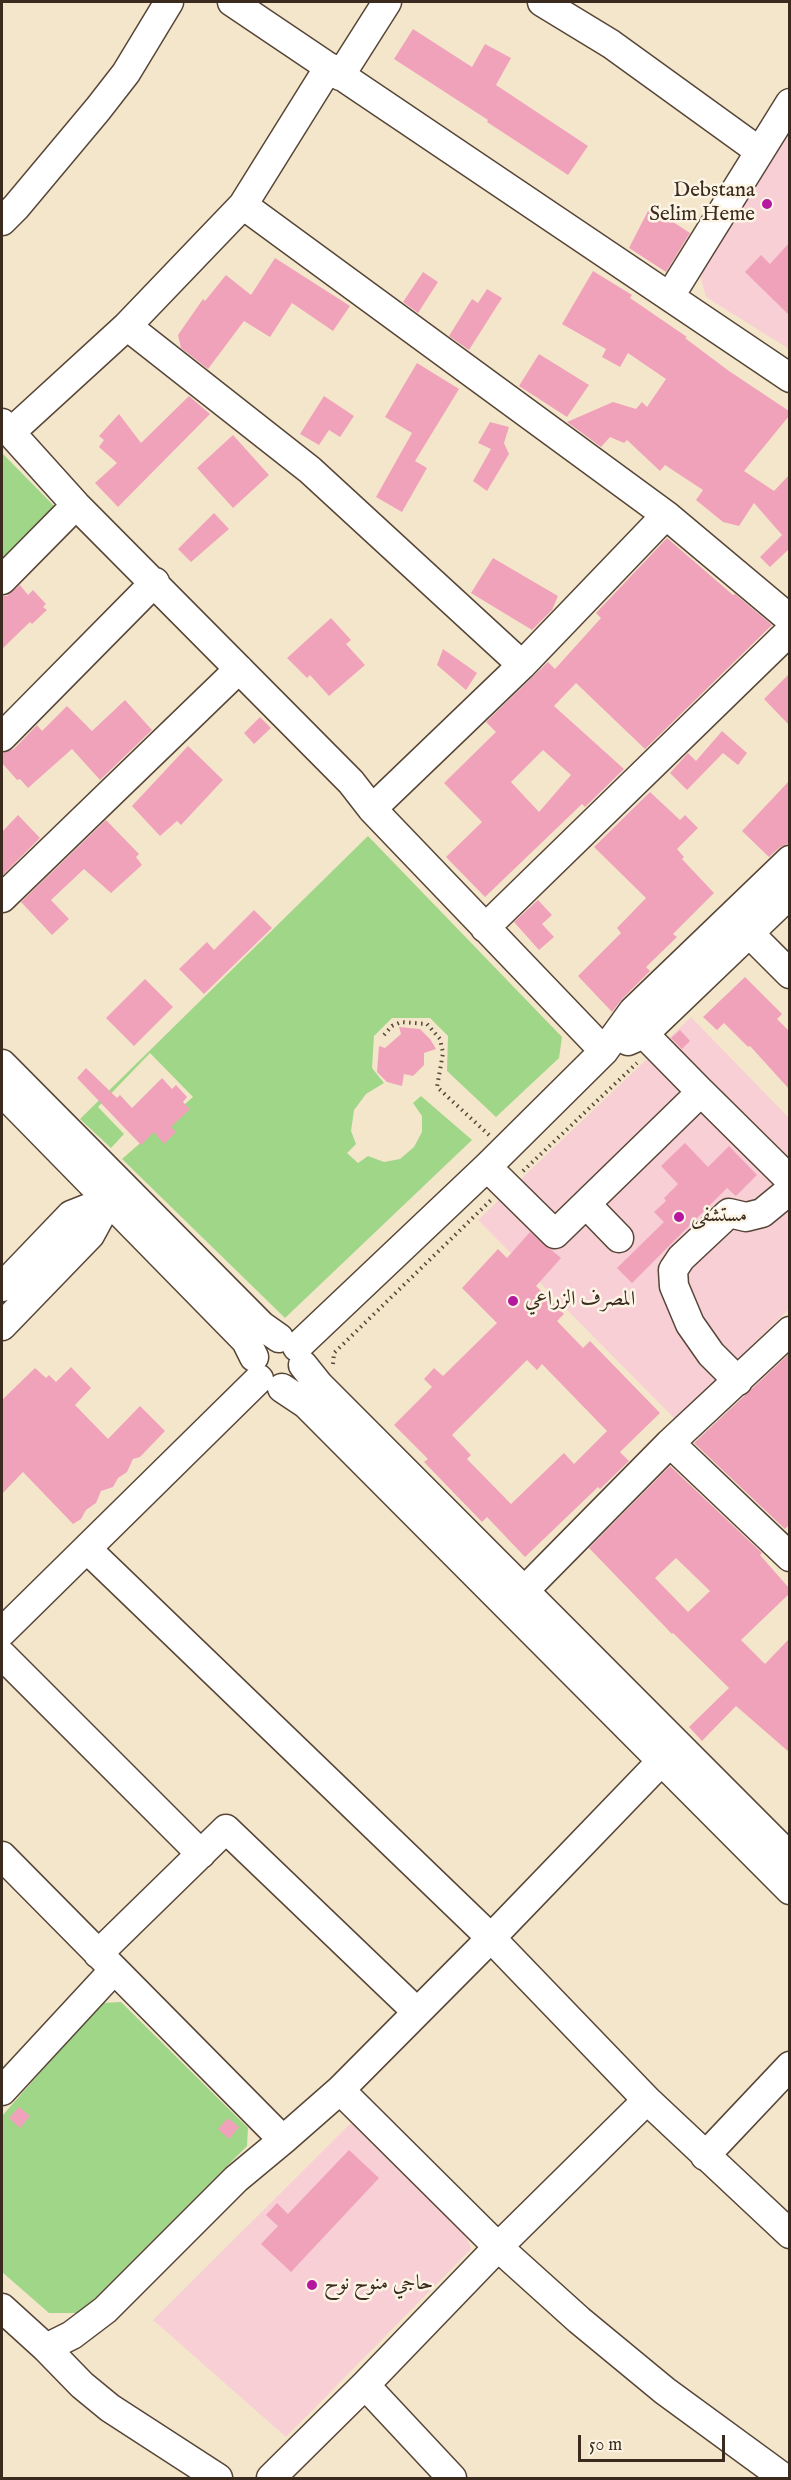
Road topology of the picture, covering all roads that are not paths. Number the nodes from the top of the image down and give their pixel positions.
1 (169, 2) edge
2 (232, 2) edge
3 (387, 2) edge
4 (542, 2) edge
5 (335, 71) junction
6 (789, 103) edge
7 (759, 151) junction
8 (243, 205) junction
9 (2, 221) edge
10 (670, 296) junction
11 (127, 326) junction
12 (789, 378) edge
13 (6, 428) edge
14 (76, 505) junction
15 (666, 515) junction
16 (2, 580) edge
17 (155, 582) junction
18 (789, 619) edge
19 (789, 631) edge
20 (522, 665) junction
21 (239, 669) junction
22 (2, 737) edge
23 (372, 809) junction
24 (789, 860) edge
25 (789, 894) edge
26 (2, 898) edge
27 (741, 924) junction
28 (486, 928) junction
29 (789, 974) edge
30 (650, 1040) junction
31 (604, 1051) junction
32 (7, 1084) edge
33 (701, 1092) junction
34 (494, 1150) junction
35 (789, 1180) edge
36 (789, 1190) edge
37 (117, 1193) junction
38 (586, 1204) junction
39 (619, 1238) dead end
40 (39, 1268) junction
41 (2, 1287) edge
42 (2, 1326) edge
43 (789, 1331) edge
44 (293, 1350) junction
45 (265, 1374) junction
46 (738, 1381) junction
47 (670, 1443) junction
48 (87, 1549) junction
49 (789, 1556) edge
50 (525, 1590) junction
51 (2, 1632) edge
52 (2, 1655) edge
53 (669, 1753) junction
54 (777, 1844) edge
55 (201, 1854) junction
56 (2, 1856) edge
57 (789, 1890) edge
58 (491, 1938) junction
59 (106, 1963) junction
60 (417, 2012) junction
61 (789, 2066) edge
62 (340, 2090) junction
63 (2, 2091) edge
64 (647, 2100) junction
65 (283, 2140) junction
66 (705, 2156) junction
67 (789, 2234) edge
68 (498, 2247) junction
69 (2, 2308) edge
70 (46, 2348) junction
71 (365, 2385) junction
72 (218, 2478) edge
73 (271, 2478) edge
74 (452, 2478) edge
75 (784, 2478) edge

1 - 9 street
2 - 5 street
3 - 5 street
4 - 7 street
5 - 8 street
5 - 10 street
6 - 7 street
7 - 10 street
8 - 11 street
8 - 15 street
10 - 12 street
11 - 13 street
11 - 20 street
13 - 14 street
14 - 16 street
14 - 17 street
15 - 18 street
15 - 20 street
17 - 21 street
17 - 22 street
19 - 28 street
20 - 23 street
21 - 23 street
21 - 26 street
23 - 28 street
24 - 27 street
25 - 27 street
27 - 29 street
27 - 30 street
27 - 31 street
28 - 31 street
30 - 31 street
30 - 33 street
31 - 34 street
32 - 37 street
33 - 35 street
33 - 38 street
34 - 38 street
34 - 44 street
36 - 46 street
37 - 40 street
37 - 44 street
37 - 45 street
38 - 39 street
40 - 41 street
40 - 42 street
43 - 46 street
44 - 45 street
44 - 45 street
44 - 50 street
45 - 48 street
45 - 53 street
46 - 47 street
47 - 49 street
47 - 50 street
48 - 51 street
48 - 58 street
50 - 53 street
52 - 55 street
53 - 54 street
53 - 58 street
54 - 57 street
55 - 59 street
55 - 60 street
56 - 59 street
58 - 60 street
58 - 64 street
59 - 63 street
59 - 65 street
60 - 62 street
61 - 66 street
62 - 65 street
62 - 68 street
64 - 66 street
64 - 68 street
65 - 70 street
66 - 67 street
68 - 71 street
68 - 75 street
69 - 70 street
70 - 72 street
71 - 73 street
71 - 74 street

